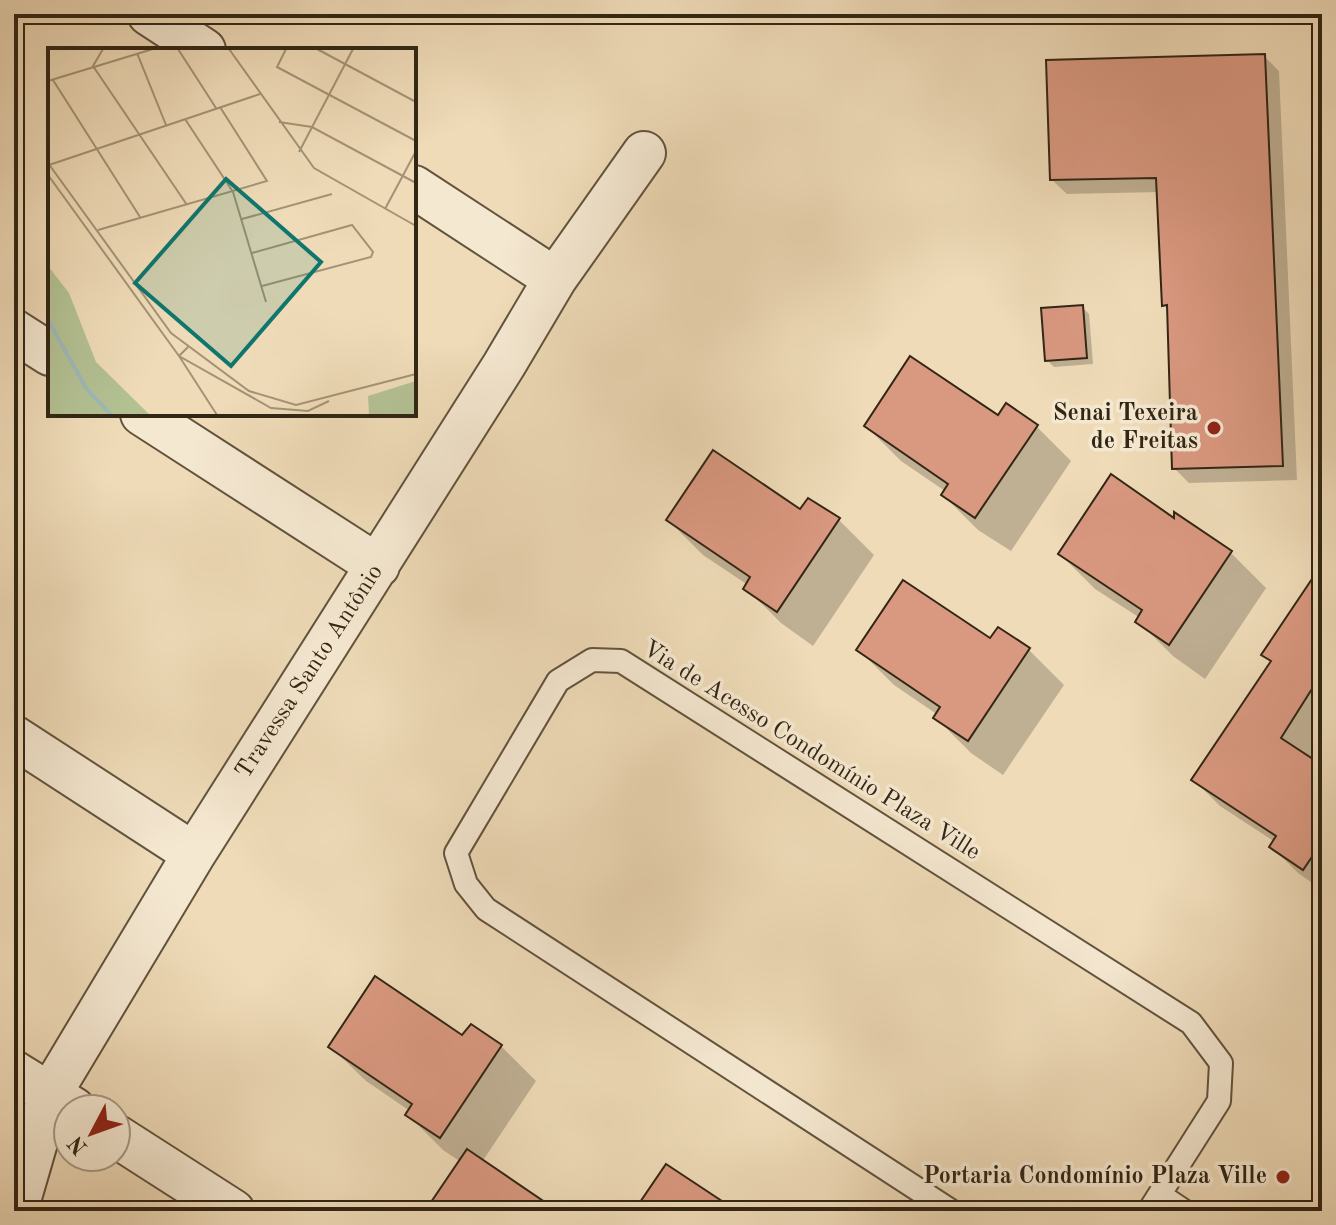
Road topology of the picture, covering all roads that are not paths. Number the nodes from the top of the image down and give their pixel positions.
1 (149, 14) edge
2 (201, 48) edge
3 (644, 153) dead end
4 (416, 188) edge
5 (555, 279) junction
6 (14, 331) edge
7 (48, 353) edge
8 (145, 416) edge
9 (378, 566) junction
10 (14, 737) edge
11 (194, 854) junction
12 (14, 1072) edge
13 (66, 1093) edge
14 (52, 1095) edge
15 (52, 1125) edge
16 (132, 1146) edge
17 (1154, 1203) edge
18 (16, 1211) edge
19 (233, 1211) edge
20 (951, 1211) edge
21 (1184, 1211) edge

1 - 2 street
3 - 5 street, Travessa Santo Antônio
4 - 5 street
5 - 9 street, Travessa Santo Antônio
6 - 7 street
8 - 9 street
9 - 11 street, Travessa Santo Antônio
10 - 11 street
11 - 13 street, Travessa Santo Antônio
12 - 14 street
15 - 18 street, Travessa Santo Antônio
16 - 19 street
17 - 20 lane, Via de Acesso Condomínio Plaza Ville
17 - 21 lane, Via de Acesso Condomínio Plaza Ville

